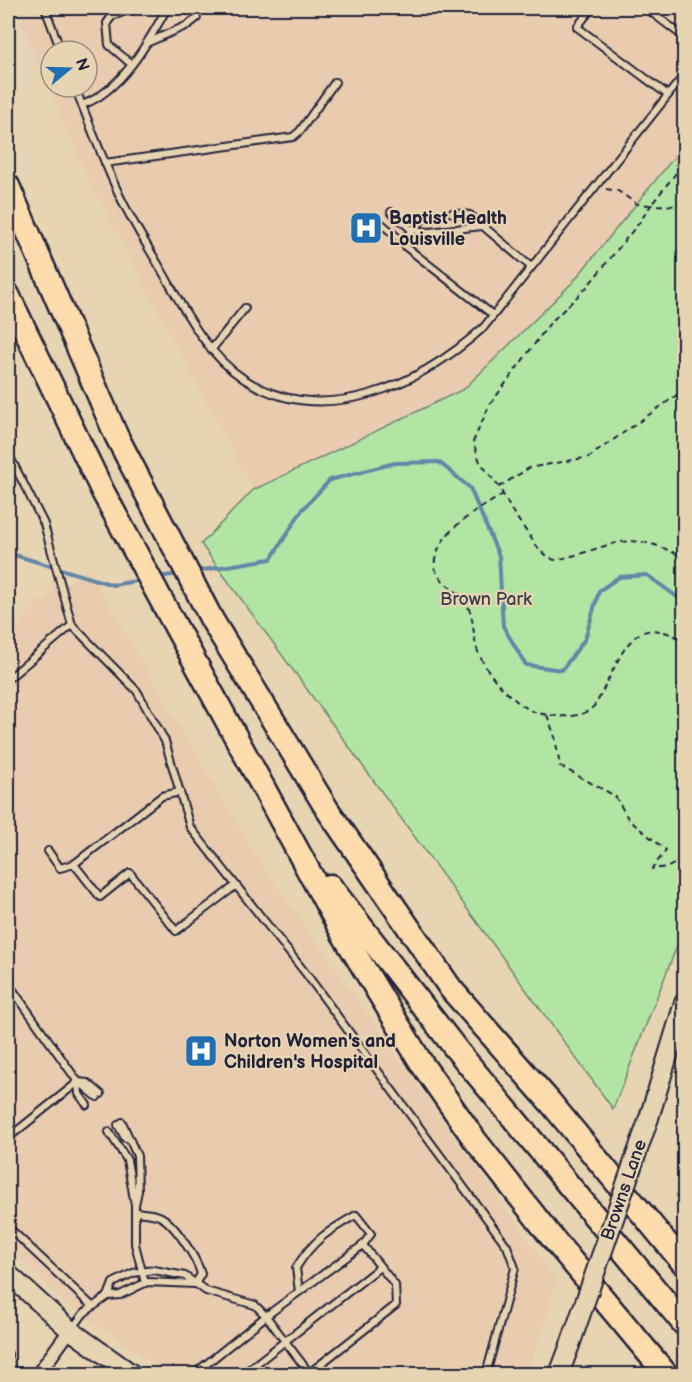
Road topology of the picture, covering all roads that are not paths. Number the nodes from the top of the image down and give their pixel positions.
1 (45, 8) edge
2 (135, 8) edge
3 (167, 8) edge
4 (592, 8) edge
5 (646, 8) edge
6 (196, 18) dead end
7 (684, 37) edge
8 (57, 39) edge
9 (148, 42) junction
10 (130, 63) junction
11 (684, 75) edge
12 (336, 82) dead end
13 (668, 95) junction
14 (80, 99) edge
15 (82, 105) junction
16 (105, 164) junction
17 (8, 186) edge
18 (391, 212) dead end
19 (452, 213) dead end
20 (423, 219) dead end
21 (382, 224) dead end
22 (482, 225) junction
23 (412, 230) junction
24 (405, 243) junction
25 (531, 267) junction
26 (8, 296) edge
27 (244, 308) dead end
28 (493, 315) junction
29 (211, 350) junction
30 (8, 453) edge
31 (72, 625) junction
32 (8, 679) edge
33 (180, 792) junction
34 (281, 819) junction
35 (48, 851) dead end
36 (74, 864) junction
37 (236, 886) junction
38 (8, 983) edge
39 (684, 1003) edge
40 (78, 1082) junction
41 (99, 1096) dead end
42 (87, 1105) dead end
43 (120, 1124) dead end
44 (109, 1132) dead end
45 (8, 1138) edge
46 (135, 1209) junction
47 (8, 1227) edge
48 (363, 1245) junction
49 (684, 1264) edge
50 (380, 1267) junction
51 (140, 1271) junction
52 (8, 1278) edge
53 (145, 1283) junction
54 (195, 1284) junction
55 (299, 1292) junction
56 (108, 1296) junction
57 (92, 1306) junction
58 (266, 1316) junction
59 (684, 1324) edge
60 (70, 1330) junction
61 (285, 1342) junction
62 (8, 1354) edge
63 (8, 1369) edge
64 (38, 1374) edge
65 (132, 1374) edge
66 (194, 1374) edge
67 (243, 1374) edge
68 (309, 1374) edge
69 (486, 1374) edge
70 (559, 1374) edge
71 (666, 1374) edge

1 - 8 lane
2 - 10 lane
3 - 9 lane
4 - 13 lane
5 - 7 lane
6 - 9 lane
9 - 10 lane
10 - 15 lane
11 - 13 lane
12 - 16 lane
13 - 25 lane
14 - 15 lane
15 - 16 lane
16 - 29 lane
17 - 49 highway
18 - 23 lane
19 - 22 lane
20 - 23 lane
21 - 24 lane
22 - 23 lane
22 - 25 lane
23 - 24 lane
24 - 28 lane
25 - 28 lane
26 - 34 highway
27 - 29 lane
28 - 29 lane
30 - 31 lane
31 - 32 lane
31 - 33 lane
33 - 36 lane
33 - 37 lane
34 - 59 highway
34 - 71 highway
35 - 36 lane
36 - 37 lane
37 - 69 lane
38 - 40 lane
39 - 70 street, Browns Lane, bridge
40 - 41 lane
40 - 42 lane
40 - 45 lane
43 - 46 lane
44 - 46 lane
46 - 51 lane
46 - 54 lane
47 - 57 lane
48 - 50 lane
48 - 55 lane
48 - 55 lane
50 - 61 lane
50 - 68 lane
51 - 53 lane
51 - 54 lane
51 - 56 lane
52 - 60 street
53 - 54 lane
53 - 56 lane
54 - 58 lane
55 - 58 lane
56 - 57 lane
57 - 60 lane
58 - 61 lane
58 - 66 lane
60 - 64 street
60 - 65 street
61 - 67 lane
61 - 68 lane
62 - 63 lane

